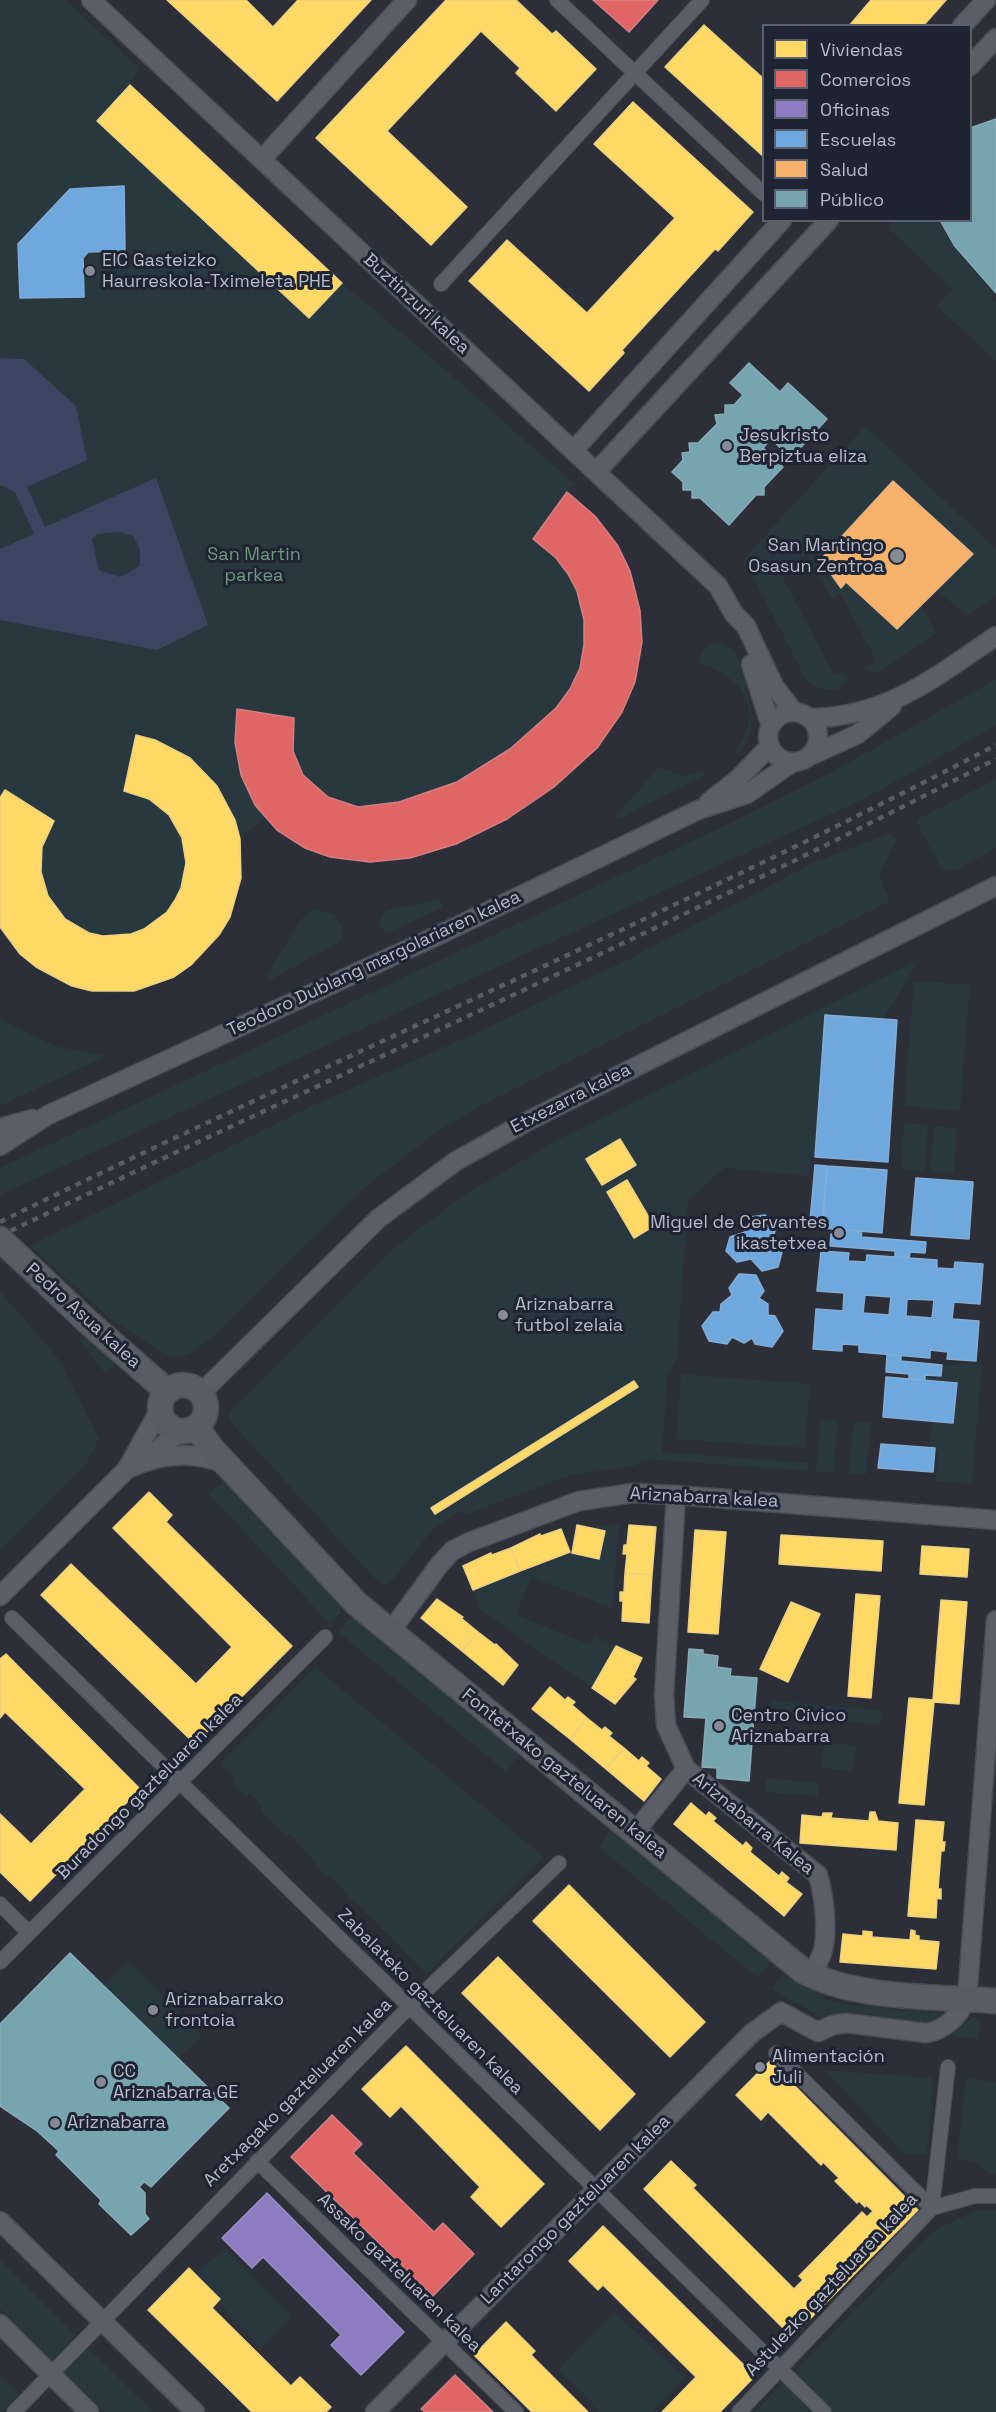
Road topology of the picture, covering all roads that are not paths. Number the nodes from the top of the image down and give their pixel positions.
1 (91, 0) edge
2 (407, 0) edge
3 (557, 0) edge
4 (702, 0) edge
5 (986, 0) edge
6 (964, 24) edge
7 (996, 38) edge
8 (972, 64) edge
9 (635, 72) junction
10 (262, 159) junction
11 (762, 192) edge
12 (780, 222) edge
13 (828, 222) edge
14 (441, 284) dead end
15 (573, 451) junction
16 (596, 472) junction
17 (734, 614) junction
18 (996, 636) edge
19 (897, 700) junction
20 (802, 715) junction
21 (771, 726) junction
22 (770, 746) junction
23 (812, 755) junction
24 (793, 762) junction
25 (698, 810) junction
26 (996, 886) edge
27 (48, 1115) junction
28 (0, 1128) edge
29 (0, 1146) edge
30 (7, 1247) edge
31 (201, 1393) junction
32 (163, 1400) junction
33 (189, 1429) junction
34 (134, 1465) junction
35 (227, 1465) junction
36 (676, 1495) junction
37 (996, 1520) edge
38 (0, 1596) edge
39 (12, 1618) dead end
40 (996, 1620) edge
41 (390, 1632) junction
42 (325, 1637) dead end
43 (686, 1769) junction
44 (179, 1783) junction
45 (635, 1832) junction
46 (559, 1863) dead end
47 (0, 1904) edge
48 (29, 1933) junction
49 (0, 1962) edge
50 (812, 1976) junction
51 (967, 1999) junction
52 (996, 2001) edge
53 (410, 2006) junction
54 (776, 2053) dead end
55 (948, 2067) dead end
56 (256, 2161) junction
57 (596, 2191) junction
58 (996, 2196) edge
59 (932, 2208) junction
60 (0, 2221) edge
61 (101, 2320) junction
62 (0, 2324) edge
63 (445, 2343) junction
64 (780, 2370) junction
65 (51, 2374) junction
66 (14, 2412) edge
67 (89, 2412) edge
68 (195, 2412) edge
69 (375, 2412) edge
70 (516, 2412) edge
71 (739, 2412) edge
72 (824, 2412) edge

1 - 10 street, Buztinzuri kalea
2 - 10 street
3 - 9 street
4 - 9 street
5 - 6 street
7 - 8 street
9 - 11 street
9 - 14 street
10 - 15 street, Buztinzuri kalea
12 - 15 street
13 - 16 street
15 - 16 street, Buztinzuri kalea
16 - 17 street, Buztinzuri kalea
17 - 20 street
17 - 21 street
18 - 19 street
19 - 20 street
19 - 23 street
20 - 21 street
20 - 23 street
21 - 22 street
22 - 24 street
22 - 25 street, Teodoro Dublang margolariaren kalea
23 - 24 street
24 - 25 street, Teodoro Dublang margolariaren kalea
25 - 27 street, Teodoro Dublang margolariaren kalea
26 - 31 street, Etxezarra kalea
27 - 28 street, Teodoro Dublang margolariaren kalea
27 - 29 street, Teodoro Dublang margolariaren kalea
30 - 32 main road, Pedro Asua kalea
31 - 32 main road
31 - 33 main road
32 - 33 main road
32 - 34 street
33 - 34 street
33 - 35 main road, Fontetxako gazteluaren kalea
34 - 35 street
34 - 38 street
35 - 41 main road, Fontetxako gazteluaren kalea
36 - 37 street, Ariznabarra kalea
36 - 41 street, Ariznabarra kalea
36 - 43 street, Ariznabarra Kalea
39 - 44 street, Zabalateko gazteluaren kalea
40 - 51 street
41 - 45 main road, Fontetxako gazteluaren kalea
42 - 44 street, Buradongo gazteluaren kalea
43 - 45 street
43 - 50 street, Ariznabarra Kalea
44 - 48 street, Buradongo gazteluaren kalea
44 - 53 street, Zabalateko gazteluaren kalea
45 - 50 main road, Fontetxako gazteluaren kalea
46 - 53 street, Aretxagako gazteluaren kalea
47 - 48 street
48 - 49 street, Buradongo gazteluaren kalea
50 - 51 main road, Fontetxako gazteluaren kalea
51 - 52 main road, Fontetxako gazteluaren kalea
51 - 57 street, Lantarongo gazteluaren kalea
53 - 56 street, Aretxagako gazteluaren kalea
53 - 57 street, Zabalateko gazteluaren kalea
54 - 59 street
55 - 59 street, Astulezko gazteluaren kalea
56 - 61 street, Aretxagako gazteluaren kalea
56 - 63 street, Assako gazteluaren kalea
57 - 63 street, Lantarongo gazteluaren kalea
57 - 64 street, Zabalateko gazteluaren kalea
58 - 59 street
59 - 64 street, Astulezko gazteluaren kalea
60 - 61 street
61 - 65 street, Aretxagako gazteluaren kalea
61 - 68 street
62 - 65 street
63 - 69 street, Lantarongo gazteluaren kalea
63 - 70 street, Assako gazteluaren kalea
64 - 71 street, Astulezko gazteluaren kalea
64 - 72 street, Zabalateko gazteluaren kalea
65 - 66 street, Aretxagako gazteluaren kalea
65 - 67 street

